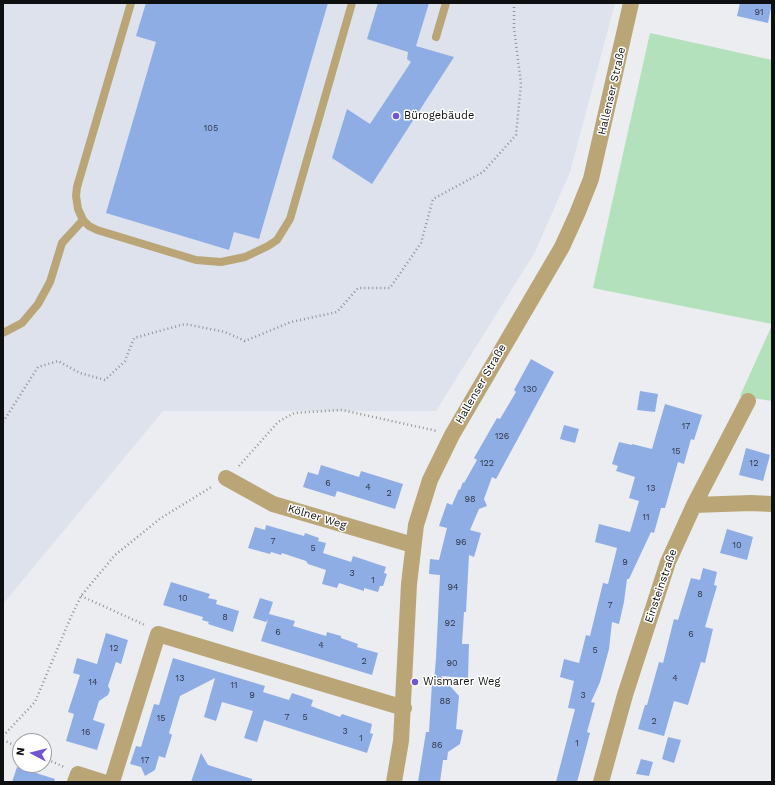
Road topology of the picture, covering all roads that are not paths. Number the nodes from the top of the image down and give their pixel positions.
1 (131, 3) edge
2 (352, 3) edge
3 (446, 3) edge
4 (631, 3) edge
5 (436, 36) dead end
6 (83, 220) junction
7 (3, 333) edge
8 (748, 401) dead end
9 (226, 478) road end
10 (772, 504) edge
11 (694, 505) junction
12 (413, 545) junction
13 (404, 708) junction
14 (77, 778) edge
15 (103, 782) edge
16 (112, 782) edge
17 (394, 782) edge
18 (601, 782) edge

1 - 6 lane
2 - 6 lane
3 - 5 lane
4 - 12 street, Hallenser Straße
6 - 7 lane
8 - 11 street, Einsteinstraße
9 - 12 street, Kölner Weg
10 - 11 street
11 - 18 street, Einsteinstraße
12 - 13 street, Hallenser Straße
13 - 16 street
13 - 17 street, Hallenser Straße
14 - 15 street

